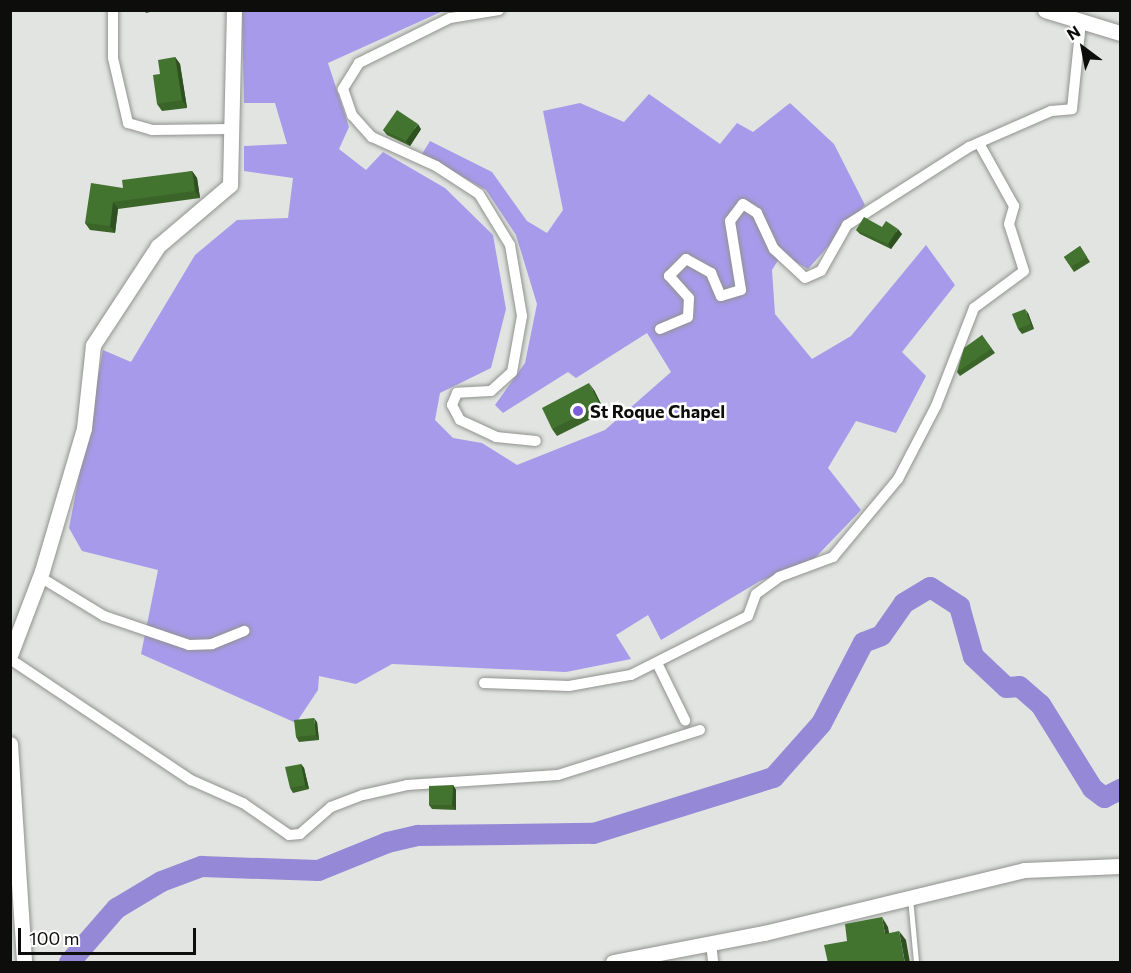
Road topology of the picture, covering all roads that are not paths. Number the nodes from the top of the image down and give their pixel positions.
1 (113, 10) edge
2 (234, 10) edge
3 (499, 10) edge
4 (1045, 10) edge
5 (1081, 22) junction
6 (1120, 33) edge
7 (231, 129) junction
8 (979, 143) junction
9 (660, 329) dead end
10 (536, 441) dead end
11 (40, 577) junction
12 (244, 631) dead end
13 (10, 657) edge
14 (657, 663) junction
15 (484, 683) dead end
16 (685, 720) dead end
17 (700, 730) dead end
18 (10, 744) edge
19 (1120, 866) edge
20 (910, 896) junction
21 (711, 942) junction
22 (24, 963) edge
23 (613, 963) edge
24 (713, 963) edge
25 (916, 963) edge

1 - 7 street
2 - 7 street
3 - 10 street
4 - 5 street
5 - 6 street
5 - 8 street
7 - 11 street
8 - 9 street
8 - 14 street
11 - 12 street
11 - 13 street
13 - 17 street
14 - 15 street
14 - 16 street
18 - 22 street
19 - 20 street
20 - 21 street
20 - 25 lane
21 - 23 street
21 - 24 street

